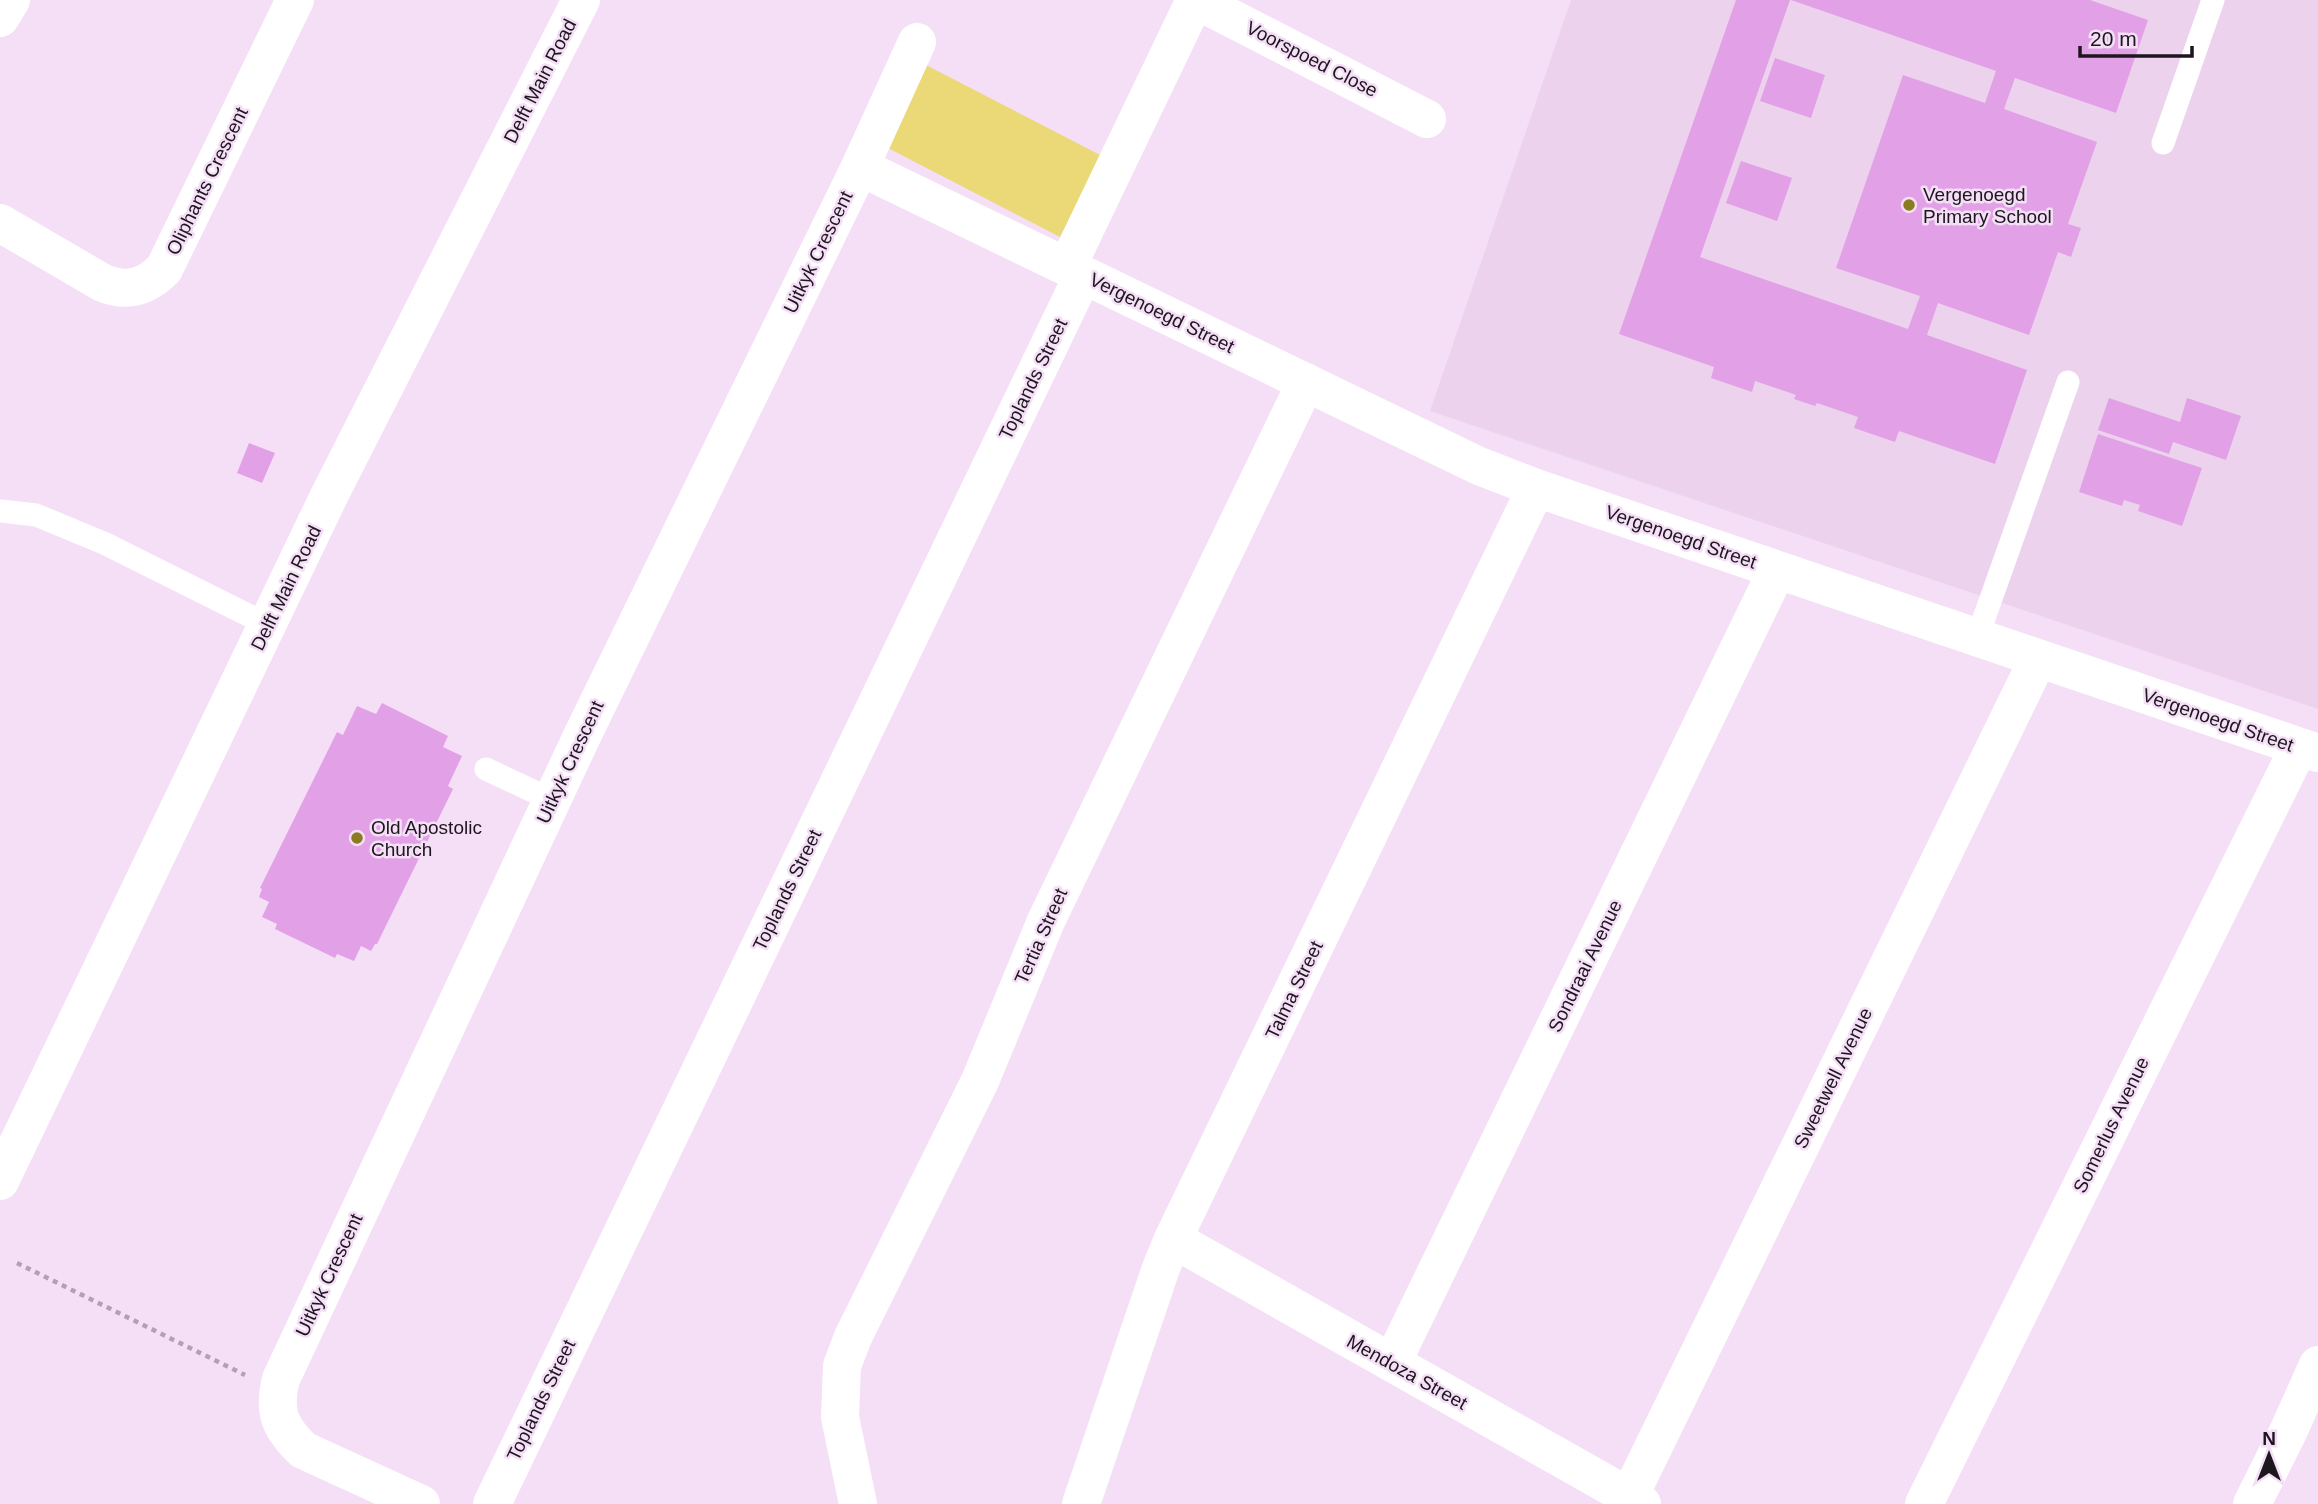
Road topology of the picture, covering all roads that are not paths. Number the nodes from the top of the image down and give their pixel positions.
1 (11, 0) edge
2 (295, 0) edge
3 (581, 0) edge
4 (1196, 0) edge
5 (2213, 0) edge
6 (0, 18) edge
7 (917, 43) dead end
8 (1427, 119) dead end
9 (2163, 143) dead end
10 (860, 167) junction
11 (0, 223) edge
12 (1075, 271) junction
13 (1306, 382) junction
14 (2068, 382) dead end
15 (1536, 488) junction
16 (0, 511) edge
17 (1777, 570) junction
18 (268, 625) junction
19 (1978, 638) junction
20 (2038, 659) junction
21 (2309, 750) edge
22 (486, 769) dead end
23 (551, 800) junction
24 (3, 1168) edge
25 (1173, 1239) junction
26 (1392, 1363) junction
27 (2318, 1365) edge
28 (1635, 1500) edge
29 (421, 1504) edge
30 (492, 1504) edge
31 (858, 1504) edge
32 (1081, 1504) edge
33 (1923, 1504) edge
34 (2252, 1504) edge

1 - 6 street
2 - 11 street, Oliphants Crescent
3 - 18 street, Delft Main Road
4 - 8 street, Voorspoed Close
4 - 12 street, Toplands Street
5 - 9 lane
7 - 10 street
10 - 12 street, Uitkyk Crescent
10 - 23 street, Uitkyk Crescent
12 - 13 street, Vergenoegd Street
12 - 30 street, Toplands Street
13 - 15 street, Vergenoegd Street
13 - 31 street, Tertia Street
14 - 19 lane
15 - 17 street, Vergenoegd Street
15 - 25 street, Talma Street
16 - 18 lane
17 - 19 street, Vergenoegd Street
17 - 26 street, Sondraai Avenue
18 - 24 street, Delft Main Road
19 - 20 street, Vergenoegd Street
20 - 21 street, Vergenoegd Street
20 - 28 street, Sweetwell Avenue
21 - 33 street, Somerlus Avenue
22 - 23 lane
23 - 29 street, Uitkyk Crescent
25 - 26 street, Mendoza Street
25 - 32 street, Talma Street
26 - 28 street, Mendoza Street
27 - 34 street

